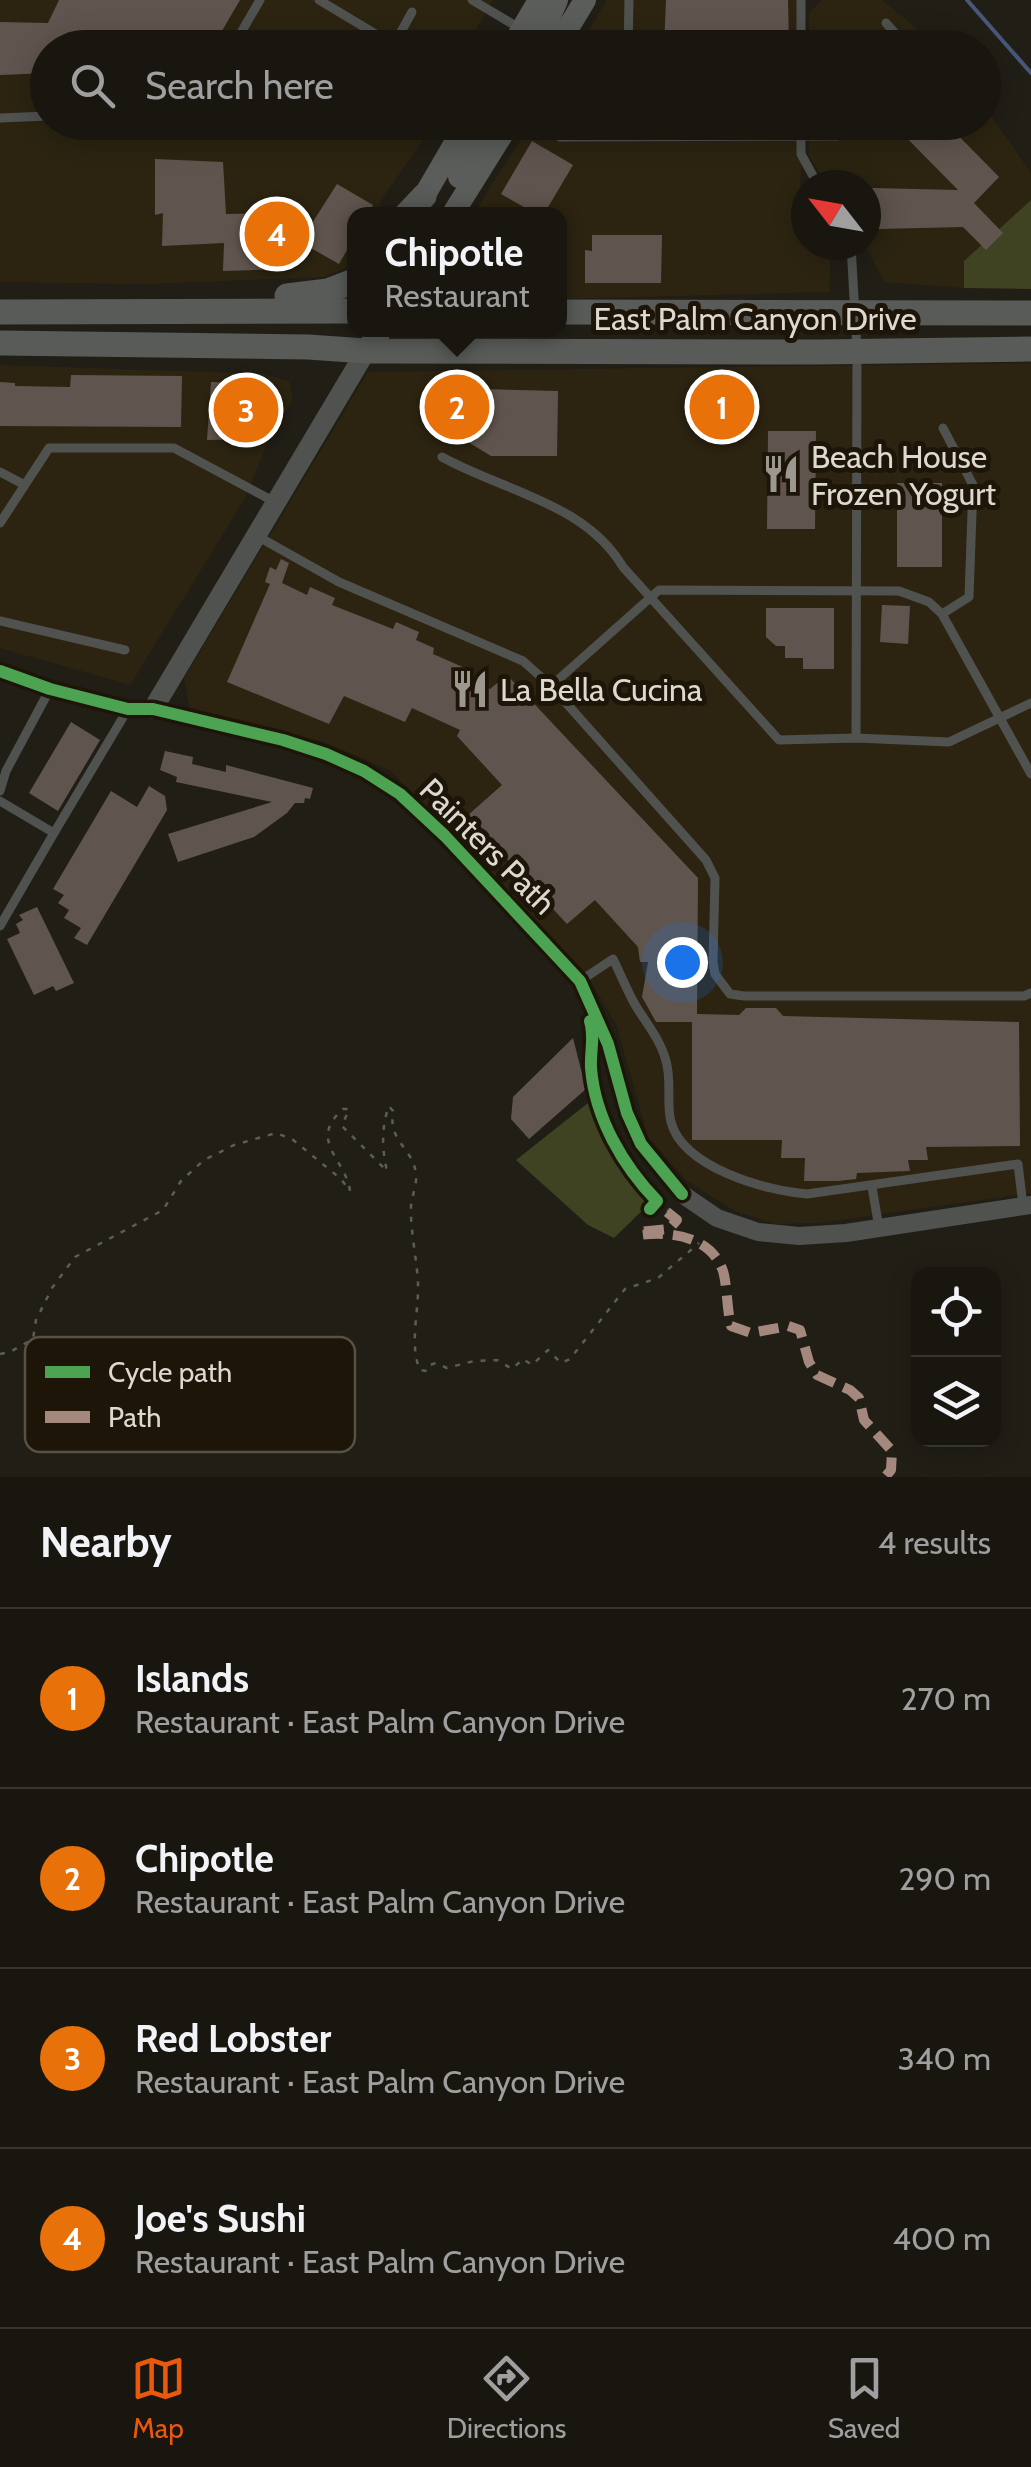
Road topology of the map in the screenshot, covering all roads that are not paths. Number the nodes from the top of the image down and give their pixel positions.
1 (260, 0) edge
2 (319, 0) edge
3 (472, 0) edge
4 (540, 0) edge
5 (558, 0) edge
6 (585, 0) edge
7 (629, 0) edge
8 (801, 0) edge
9 (412, 12) dead end
10 (886, 22) dead end
11 (242, 30) edge
12 (369, 30) edge
13 (403, 30) edge
14 (509, 30) edge
15 (528, 30) edge
16 (532, 30) edge
17 (567, 30) edge
18 (628, 30) edge
19 (801, 30) edge
20 (893, 30) edge
21 (30, 117) edge
22 (0, 118) edge
23 (456, 140) edge
24 (480, 140) edge
25 (499, 140) edge
26 (801, 140) edge
27 (810, 170) edge
28 (415, 207) edge
29 (453, 207) edge
30 (456, 207) edge
31 (852, 260) edge
32 (347, 284) edge
33 (238, 310) junction
34 (347, 311) edge
35 (0, 312) edge
36 (567, 312) edge
37 (855, 313) junction
38 (1031, 314) edge
39 (364, 340) edge
40 (0, 344) edge
41 (1031, 349) edge
42 (856, 351) junction
43 (942, 428) dead end
44 (442, 457) dead end
45 (0, 472) edge
46 (23, 484) junction
47 (277, 503) junction
48 (0, 522) edge
49 (257, 536) junction
50 (856, 590) junction
51 (650, 597) junction
52 (942, 614) junction
53 (0, 621) edge
54 (125, 650) dead end
55 (0, 671) edge
56 (550, 686) junction
57 (50, 689) junction
58 (1031, 703) edge
59 (128, 708) junction
60 (153, 709) junction
61 (999, 718) junction
62 (856, 738) junction
63 (1031, 774) edge
64 (0, 791) edge
65 (0, 801) edge
66 (54, 833) junction
67 (0, 926) edge
68 (580, 981) junction
69 (1031, 992) edge
70 (872, 1187) junction
71 (1027, 1206) edge
72 (879, 1228) junction

1 - 11 lane
2 - 12 lane
3 - 14 lane
4 - 15 main road
5 - 16 main road
6 - 17 main road
7 - 18 lane
8 - 19 lane
9 - 13 lane
10 - 20 lane
21 - 22 lane
23 - 28 main road
24 - 29 main road
25 - 30 main road
26 - 27 lane
31 - 37 lane
32 - 33 main road
33 - 34 main road
33 - 35 main road
36 - 37 main road, East Palm Canyon Drive
37 - 38 main road, East Palm Canyon Drive
37 - 42 lane
39 - 40 main road, East Palm Canyon Drive
39 - 42 main road, East Palm Canyon Drive
39 - 47 street
41 - 42 main road, East Palm Canyon Drive
42 - 50 lane
43 - 52 lane
44 - 51 lane
45 - 46 lane
46 - 47 lane
46 - 48 lane
47 - 49 street
49 - 56 lane
49 - 60 street
50 - 51 lane
50 - 52 lane
50 - 62 lane
51 - 56 lane
51 - 62 lane
52 - 61 lane
53 - 54 lane
55 - 57 street, Painters Path
56 - 69 lane
57 - 59 street, Painters Path
57 - 64 lane
58 - 61 lane
59 - 60 street, Painters Path
59 - 66 lane
60 - 68 street, Painters Path
61 - 62 lane
61 - 63 lane
65 - 66 lane
66 - 67 lane
68 - 70 lane
68 - 72 street, Painters Path
70 - 71 lane
70 - 72 lane
71 - 72 street, Painters Path

